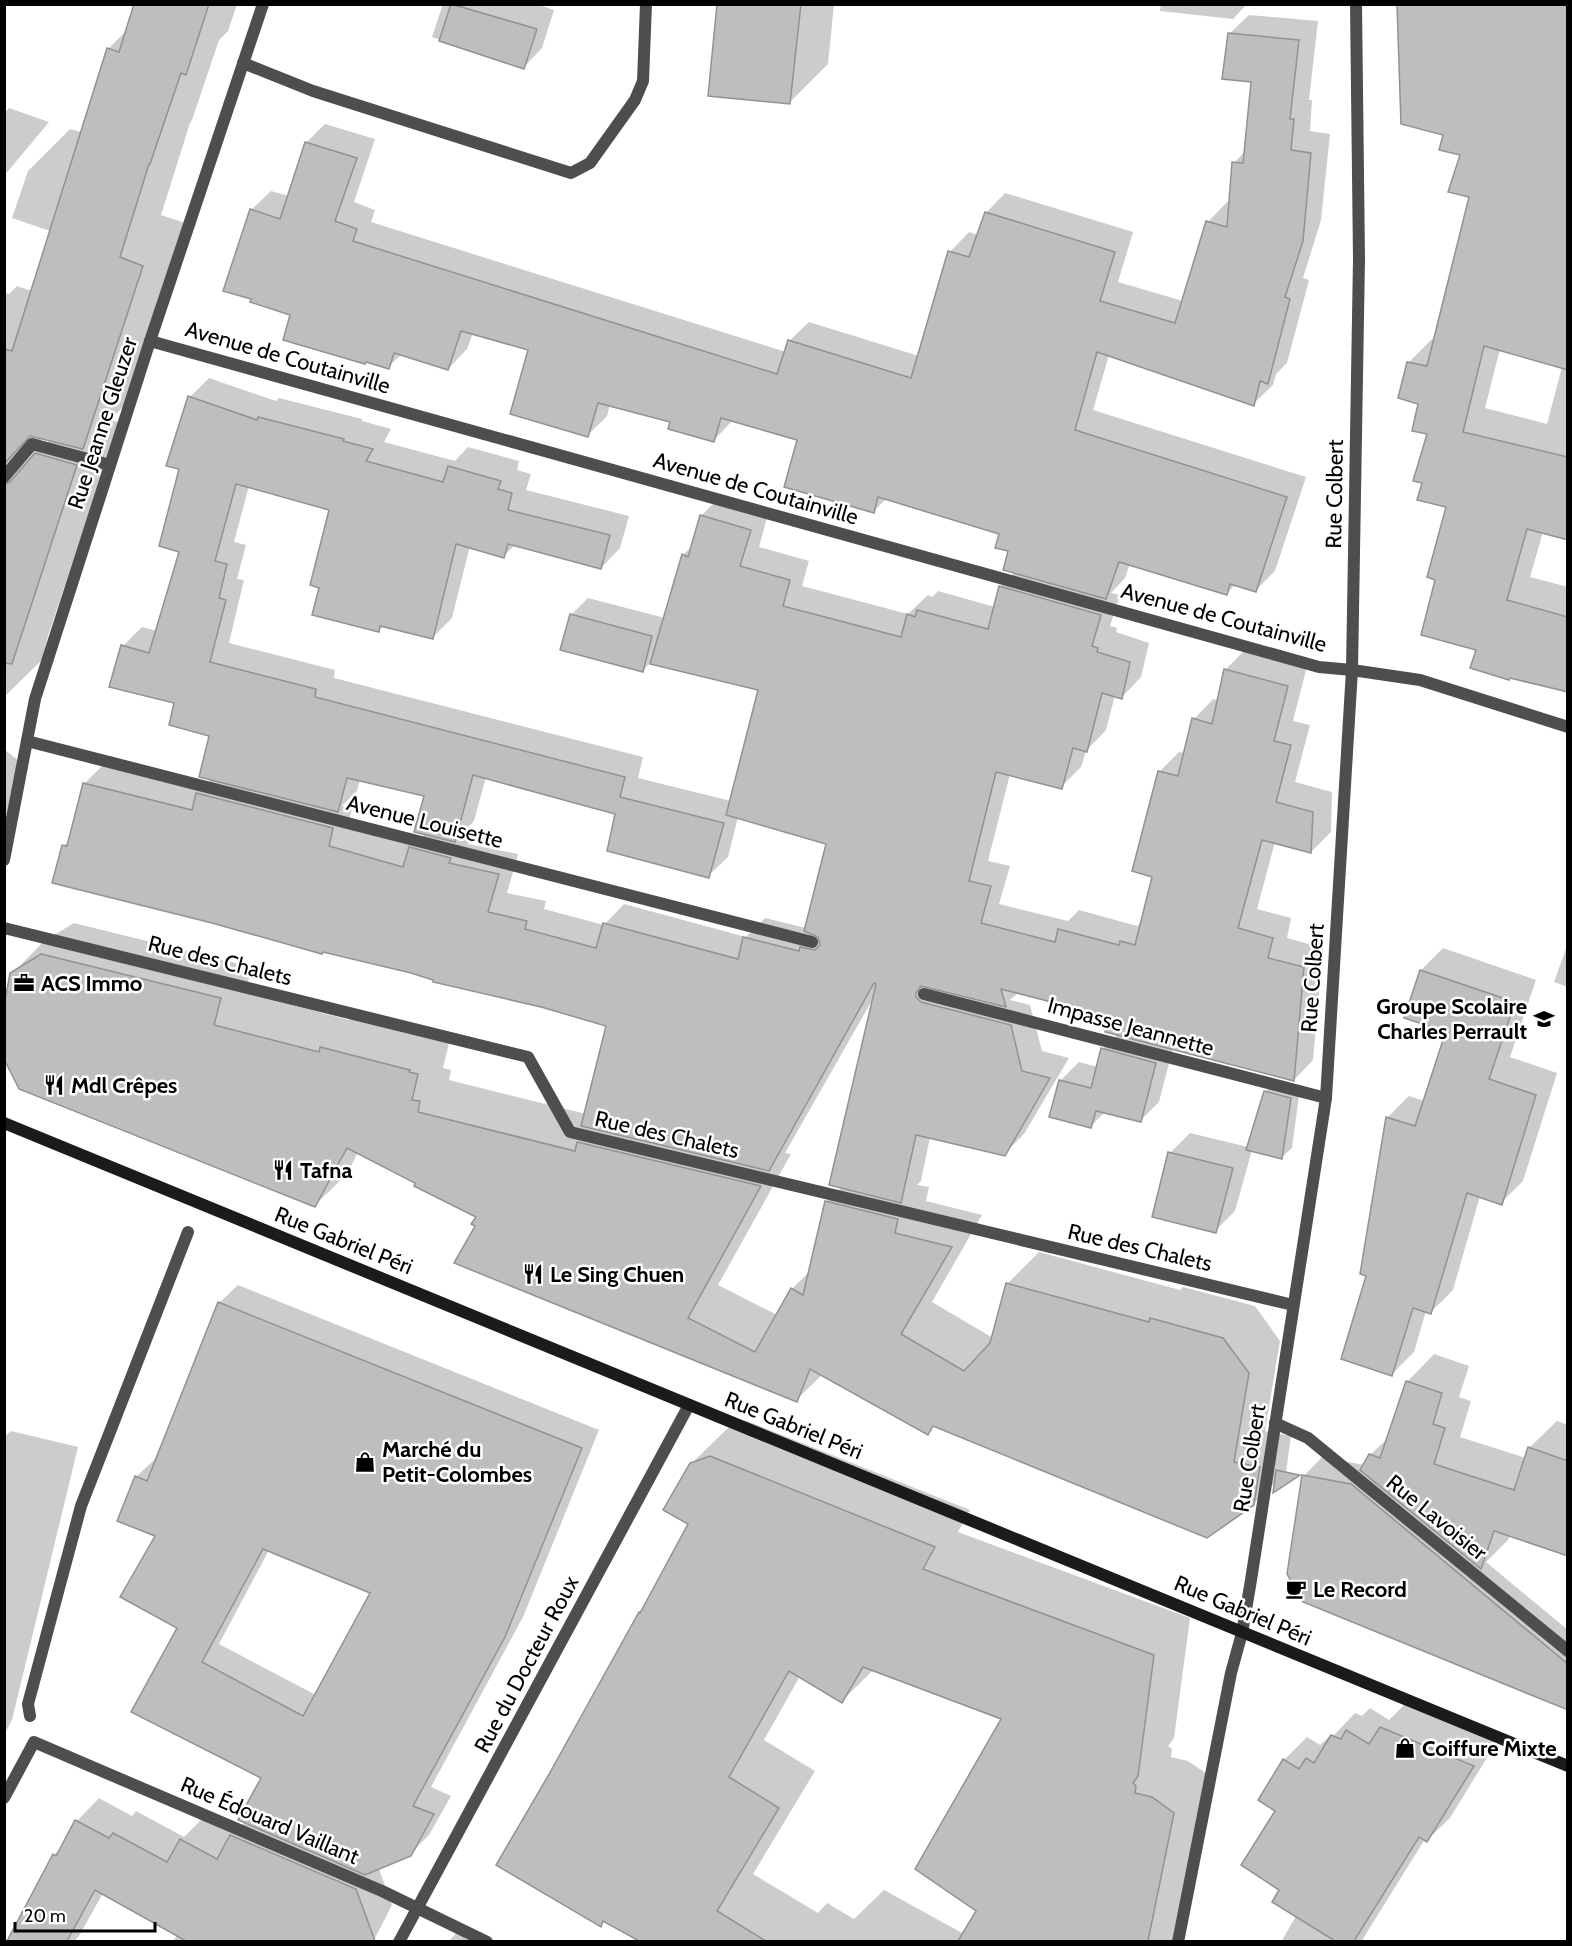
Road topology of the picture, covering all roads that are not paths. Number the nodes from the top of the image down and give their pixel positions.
1 (263, 4) edge
2 (646, 4) edge
3 (1356, 4) edge
4 (243, 63) junction
5 (150, 340) junction
6 (110, 465) junction
7 (4, 477) edge
8 (1352, 670) junction
9 (1568, 727) edge
10 (27, 741) junction
11 (4, 860) edge
12 (4, 928) edge
13 (812, 942) dead end
14 (924, 994) dead end
15 (1326, 1098) junction
16 (4, 1123) edge
17 (188, 1232) dead end
18 (1293, 1305) junction
19 (689, 1405) junction
20 (1275, 1423) junction
21 (1242, 1633) junction
22 (1568, 1651) edge
23 (30, 1716) dead end
24 (1568, 1766) edge
25 (4, 1798) edge
26 (418, 1907) junction
27 (399, 1941) edge
28 (487, 1941) edge
29 (1178, 1941) edge

1 - 4 street, Rue Jeanne Gleuzer
2 - 4 street
3 - 8 street, Rue Colbert
4 - 5 street, Rue Jeanne Gleuzer
5 - 6 street, Rue Jeanne Gleuzer
5 - 8 street, Avenue de Coutainville
6 - 7 street
6 - 10 street, Rue Jeanne Gleuzer
8 - 9 street, Avenue de Coutainville
8 - 15 street, Rue Colbert
10 - 11 street, Rue Jeanne Gleuzer
10 - 13 street, Avenue Louisette
12 - 18 street, Rue des Chalets
14 - 15 street, Impasse Jeannette
15 - 18 street, Rue Colbert
16 - 19 main road, Rue Gabriel Péri
17 - 23 street
18 - 20 street, Rue Colbert
19 - 21 main road, Rue Gabriel Péri
19 - 26 street, Rue du Docteur Roux
20 - 21 street, Rue Colbert
20 - 22 street, Rue Lavoisier
21 - 24 main road, Rue Gabriel Péri
21 - 29 street, Rue Colbert
25 - 26 street, Rue Édouard Vaillant
26 - 27 street, Rue du Docteur Roux
26 - 28 street, Rue Édouard Vaillant

